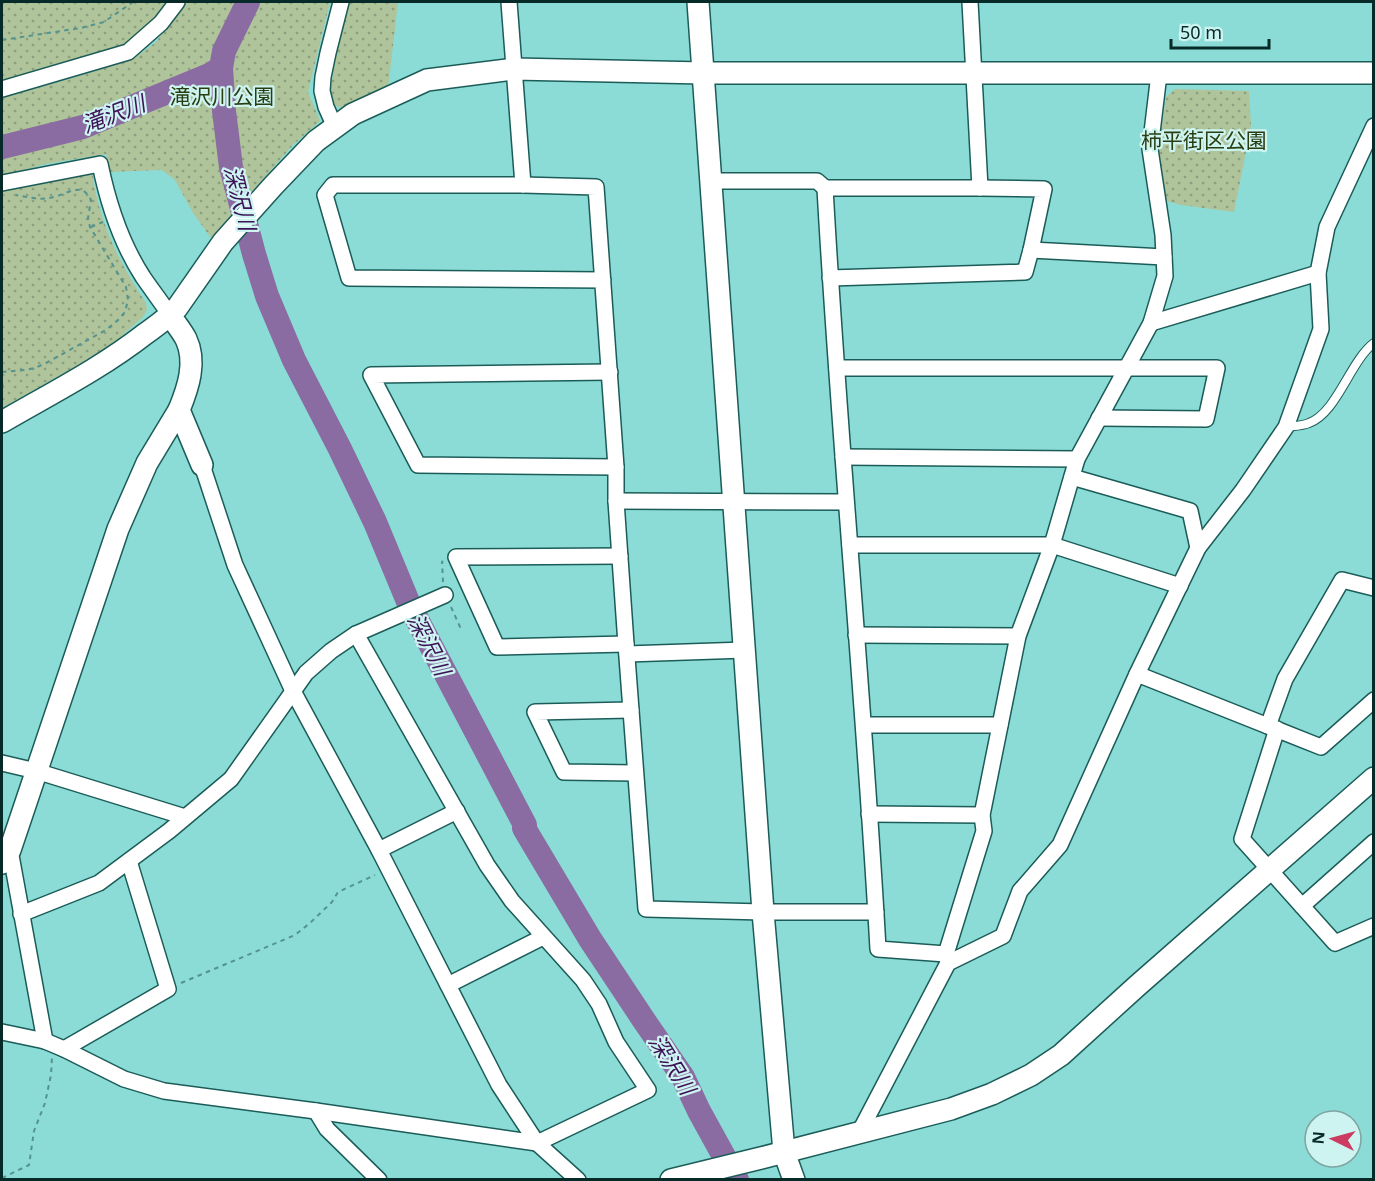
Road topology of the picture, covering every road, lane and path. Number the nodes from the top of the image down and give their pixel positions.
1 (133, 2) edge
2 (177, 2) edge
3 (341, 2) edge
4 (509, 2) edge
5 (698, 2) edge
6 (970, 2) edge
7 (2, 40) edge
8 (514, 69) junction
9 (704, 73) junction
10 (974, 73) junction
11 (1374, 73) edge
12 (1159, 74) junction
13 (2, 89) edge
14 (1374, 126) edge
15 (335, 127) junction
16 (710, 182) junction
17 (523, 185) junction
18 (825, 188) junction
19 (980, 188) junction
20 (6, 189) edge
21 (109, 222) dead end
22 (90, 227) junction
23 (1031, 250) junction
24 (1164, 257) junction
25 (1318, 273) junction
26 (830, 278) junction
27 (603, 280) junction
28 (170, 315) junction
29 (1151, 323) junction
30 (1374, 343) edge
31 (1126, 367) junction
32 (837, 368) junction
33 (2, 372) edge
34 (610, 372) junction
35 (2, 382) edge
36 (2, 389) edge
37 (179, 410) junction
38 (1100, 418) junction
39 (2, 422) edge
40 (1286, 427) junction
41 (2, 428) edge
42 (843, 458) junction
43 (1077, 459) junction
44 (202, 465) joint
45 (616, 467) junction
46 (1072, 477) junction
47 (616, 501) junction
48 (734, 501) junction
49 (845, 502) junction
50 (850, 545) junction
51 (1052, 545) junction
52 (1198, 548) junction
53 (620, 556) junction
54 (1180, 586) junction
55 (1374, 588) edge
56 (445, 595) dead end
57 (356, 634) junction
58 (856, 634) junction
59 (1018, 636) junction
60 (626, 649) junction
61 (745, 650) junction
62 (1137, 674) junction
63 (293, 691) junction
64 (1374, 700) edge
65 (631, 710) junction
66 (864, 725) junction
67 (1000, 726) junction
68 (1273, 727) junction
69 (2, 763) edge
70 (36, 771) junction
71 (636, 773) junction
72 (1374, 778) edge
73 (457, 811) junction
74 (869, 814) junction
75 (982, 815) junction
76 (185, 817) junction
77 (1374, 842) edge
78 (379, 850) junction
79 (6, 856) edge
80 (129, 861) junction
81 (388, 868) junction
82 (1269, 871) junction
83 (1302, 906) junction
84 (763, 912) junction
85 (876, 912) junction
86 (21, 914) junction
87 (1374, 926) edge
88 (543, 937) junction
89 (947, 959) junction
90 (448, 985) junction
91 (168, 989) junction
92 (2, 1032) edge
93 (54, 1045) junction
94 (316, 1111) junction
95 (859, 1133) junction
96 (537, 1143) junction
97 (784, 1152) junction
98 (2, 1178) edge
99 (379, 1179) edge
100 (578, 1179) edge
101 (671, 1179) edge
102 (794, 1179) edge

1 - 7 path
2 - 13 street
3 - 15 street
4 - 8 street
5 - 9 street
6 - 10 street
8 - 9 street
8 - 15 street
8 - 17 street
9 - 10 street
9 - 16 street
10 - 12 street
10 - 19 street
11 - 12 street
12 - 24 street
14 - 25 street
15 - 28 street
16 - 18 street
16 - 48 street
17 - 27 street
17 - 27 street
18 - 19 street
18 - 26 street
19 - 23 street
20 - 22 path
20 - 28 street
21 - 22 path
22 - 33 path
23 - 24 street
23 - 26 street
24 - 29 street
25 - 29 street
25 - 40 street
26 - 32 street
27 - 34 street
28 - 37 street
28 - 39 street
29 - 31 street
30 - 40 lane
31 - 32 street
31 - 38 street
31 - 38 street
32 - 42 street
34 - 45 street
34 - 45 street
35 - 36 path
37 - 44 street
37 - 70 street
38 - 43 street
39 - 41 street
40 - 52 street
42 - 43 street
42 - 49 street
43 - 46 street
44 - 63 street
45 - 47 street
46 - 51 street
46 - 52 street
47 - 48 street
47 - 53 street
48 - 49 street
48 - 61 street
49 - 50 street
50 - 51 street
50 - 58 street
51 - 54 street
51 - 59 street
52 - 54 street
53 - 60 street
53 - 60 street
54 - 62 street
55 - 68 street
56 - 57 street
57 - 63 street
57 - 73 street
58 - 59 street
58 - 66 street
59 - 67 street
60 - 61 street
60 - 65 street
61 - 84 street
62 - 68 street
62 - 89 street
63 - 76 street
63 - 78 street
64 - 68 street
65 - 71 street
65 - 71 street
66 - 67 street
66 - 74 street
67 - 75 street
68 - 82 street
69 - 70 street
70 - 76 street
70 - 79 street
71 - 84 street
72 - 82 street
73 - 78 street
73 - 88 street
74 - 75 street
74 - 85 street
75 - 89 street
76 - 80 street
77 - 83 street
78 - 81 street
79 - 86 street
80 - 86 street
80 - 91 street
81 - 90 street
81 - 91 path
82 - 83 street
82 - 95 street
83 - 87 street
84 - 85 street
84 - 97 street
85 - 89 street
86 - 93 street
88 - 90 street
88 - 96 street
89 - 95 street
90 - 96 street
91 - 93 street
92 - 93 street
93 - 94 street
93 - 98 path
94 - 96 street
94 - 99 street
95 - 97 street
96 - 100 street
97 - 101 street
97 - 102 street

